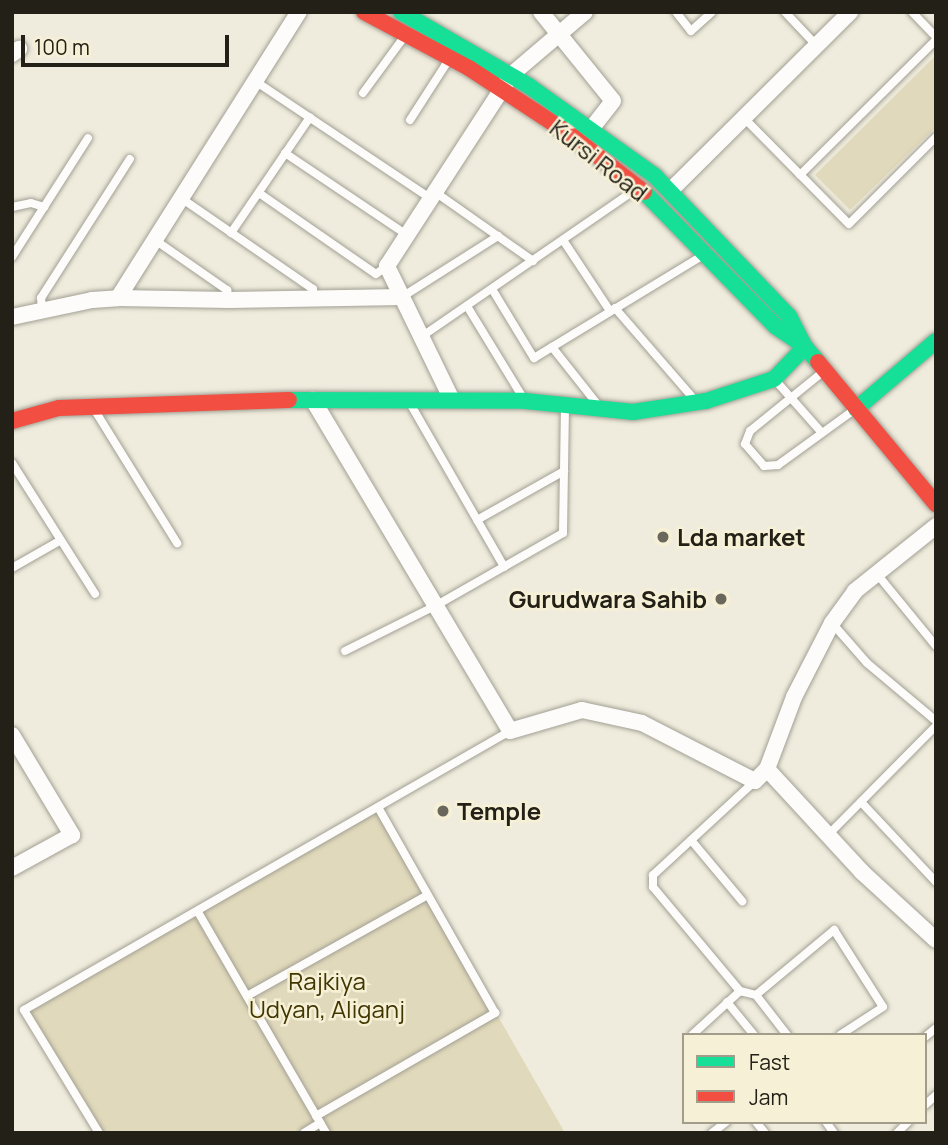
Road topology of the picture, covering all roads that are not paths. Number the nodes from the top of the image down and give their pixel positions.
1 (299, 12) edge
2 (364, 12) edge
3 (401, 12) edge
4 (541, 12) edge
5 (584, 12) edge
6 (676, 12) edge
7 (712, 12) edge
8 (786, 12) edge
9 (850, 12) edge
10 (912, 12) edge
11 (406, 34) junction
12 (558, 34) junction
13 (936, 39) edge
14 (817, 46) junction
15 (450, 58) junction
16 (511, 75) junction
17 (255, 80) junction
18 (501, 89) junction
19 (363, 93) dead end
20 (310, 117) junction
21 (744, 118) junction
22 (410, 120) dead end
23 (591, 129) junction
24 (936, 137) edge
25 (88, 138) dead end
26 (285, 153) junction
27 (130, 159) dead end
28 (800, 175) junction
29 (639, 188) junction
30 (670, 191) junction
31 (259, 193) junction
32 (433, 195) junction
33 (181, 198) junction
34 (12, 207) edge
35 (44, 207) junction
36 (231, 233) junction
37 (407, 235) junction
38 (498, 236) junction
39 (155, 240) junction
40 (562, 240) junction
41 (707, 254) junction
42 (12, 257) edge
43 (533, 261) junction
44 (387, 266) junction
45 (492, 289) junction
46 (401, 297) junction
47 (118, 298) junction
48 (313, 299) junction
49 (229, 300) junction
50 (467, 306) junction
51 (613, 309) junction
52 (42, 311) junction
53 (12, 317) edge
54 (421, 337) junction
55 (936, 341) edge
56 (552, 347) junction
57 (805, 347) junction
58 (824, 370) junction
59 (774, 379) junction
60 (790, 398) junction
61 (408, 399) junction
62 (313, 400) junction
63 (452, 400) junction
64 (525, 401) junction
65 (697, 402) junction
66 (565, 405) junction
67 (92, 407) junction
68 (601, 409) junction
69 (856, 409) junction
70 (12, 421) edge
71 (822, 433) junction
72 (12, 463) edge
73 (564, 471) junction
74 (936, 504) edge
75 (477, 520) junction
76 (936, 526) edge
77 (61, 540) junction
78 (177, 543) dead end
79 (504, 566) junction
80 (12, 568) edge
81 (877, 574) junction
82 (95, 594) dead end
83 (435, 606) junction
84 (832, 623) junction
85 (936, 646) edge
86 (345, 651) dead end
87 (936, 723) edge
88 (510, 732) junction
89 (12, 735) edge
90 (761, 775) junction
91 (861, 802) junction
92 (377, 807) junction
93 (828, 835) junction
94 (691, 840) junction
95 (12, 868) edge
96 (936, 882) edge
97 (428, 895) junction
98 (742, 901) dead end
99 (198, 912) junction
100 (936, 940) edge
101 (740, 990) junction
102 (756, 995) junction
103 (247, 996) junction
104 (727, 1002) junction
105 (694, 1033) edge
106 (752, 1033) edge
107 (785, 1033) edge
108 (843, 1033) edge
109 (318, 1120) junction
110 (99, 1133) edge
111 (304, 1133) edge
112 (326, 1133) edge

1 - 17 street
2 - 11 main road, Kursi Road
3 - 16 main road, Kursi Road
4 - 12 street
5 - 12 street
6 - 7 lane
8 - 14 lane
9 - 14 street
10 - 13 lane
11 - 15 main road, Kursi Road
11 - 19 lane
12 - 16 street
12 - 23 street
13 - 28 lane
14 - 21 street
15 - 18 main road, Kursi Road
15 - 22 lane
16 - 18 street
16 - 23 main road, Kursi Road
17 - 20 lane
17 - 33 street
18 - 29 main road, Kursi Road
18 - 32 street
20 - 26 lane
20 - 32 lane
21 - 28 lane
21 - 30 street
23 - 30 main road, Kursi Road
24 - 28 lane
25 - 35 lane
26 - 31 lane
26 - 37 lane
27 - 52 lane
29 - 40 lane
29 - 41 main road, Kursi Road
30 - 57 main road, Kursi Road
31 - 36 lane
31 - 44 lane
32 - 37 street
32 - 38 lane
33 - 36 lane
33 - 39 street
34 - 35 lane
35 - 42 lane
36 - 48 lane
37 - 44 street
38 - 43 lane
38 - 46 lane
39 - 47 street
39 - 49 lane
40 - 43 lane
40 - 51 lane
41 - 51 lane
41 - 57 main road, Kursi Road
43 - 45 lane
44 - 46 street
45 - 50 lane
45 - 56 lane
46 - 48 street
46 - 54 street
47 - 49 street
47 - 52 street
48 - 49 street
50 - 54 lane
50 - 64 lane
51 - 56 lane
51 - 65 lane
52 - 53 street
54 - 63 street
55 - 69 main road
56 - 68 lane
57 - 58 main road, Kursi Road
57 - 59 main road
58 - 60 lane
58 - 69 main road, Kursi Road
59 - 60 lane
59 - 65 main road
60 - 71 lane
60 - 71 lane
61 - 62 main road
61 - 63 main road
61 - 75 lane
62 - 67 main road
62 - 83 street
63 - 64 main road
64 - 66 main road
65 - 68 main road
66 - 68 main road
66 - 73 lane
67 - 70 main road
67 - 78 lane
69 - 71 lane
69 - 74 main road, Kursi Road
72 - 77 lane
73 - 75 lane
73 - 79 lane
75 - 79 lane
76 - 81 street
77 - 80 lane
77 - 82 lane
79 - 83 lane
81 - 84 street
81 - 85 lane
83 - 86 lane
83 - 88 street
84 - 87 lane
84 - 90 street
87 - 91 lane
88 - 90 street
88 - 92 lane
89 - 95 street
90 - 93 street
90 - 94 lane
91 - 93 lane
91 - 96 lane
92 - 97 lane
92 - 99 lane
93 - 100 street
94 - 98 lane
94 - 101 lane
97 - 103 lane
97 - 109 lane
99 - 103 lane
99 - 110 lane
101 - 102 lane
101 - 104 lane
102 - 107 lane
102 - 108 lane
103 - 109 lane
104 - 105 lane
104 - 106 lane
109 - 111 lane
109 - 112 lane

